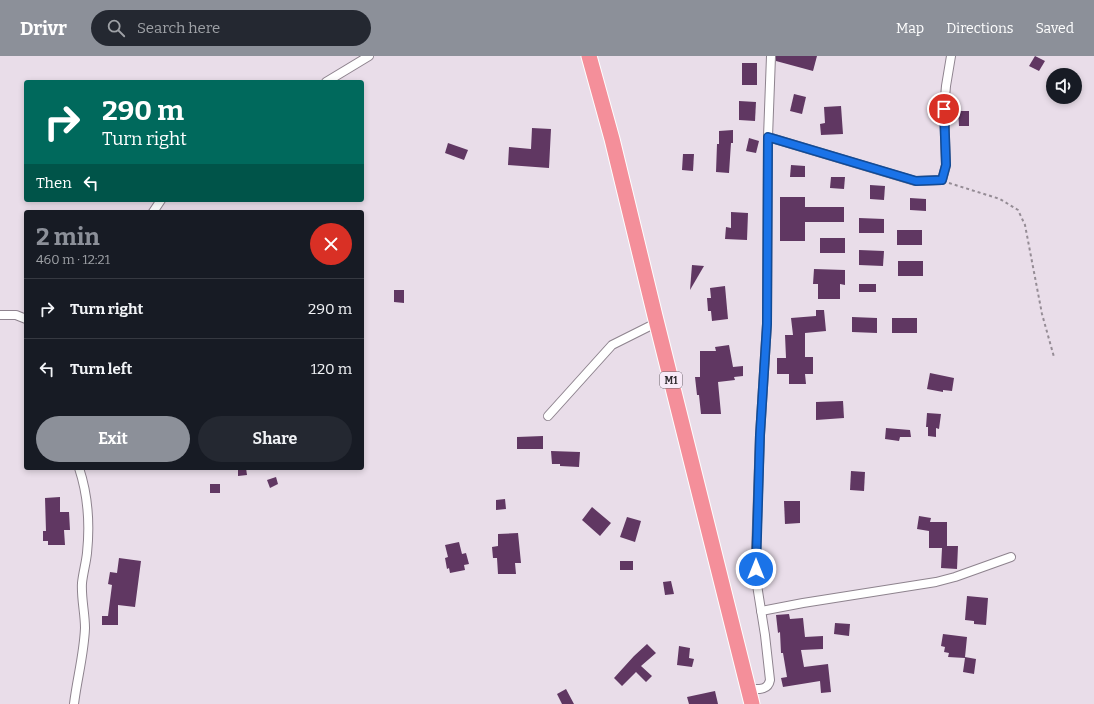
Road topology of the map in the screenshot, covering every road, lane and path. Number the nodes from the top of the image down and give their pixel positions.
1 (369, 56) edge
2 (589, 56) edge
3 (771, 56) edge
4 (951, 56) edge
5 (329, 80) edge
6 (768, 137) junction
7 (942, 180) junction
8 (0, 315) edge
9 (24, 318) edge
10 (656, 323) junction
11 (1054, 357) dead end
12 (548, 416) dead end
13 (80, 470) edge
14 (1011, 557) dead end
15 (762, 611) junction
16 (749, 689) junction
17 (74, 704) edge
18 (752, 704) edge

1 - 5 street
2 - 10 highway, M1
3 - 6 street
4 - 7 street
6 - 7 street
6 - 15 street
7 - 11 path
8 - 9 street
10 - 12 street
10 - 16 highway, M1
13 - 17 street
14 - 15 street
15 - 16 street
16 - 18 highway, M1

